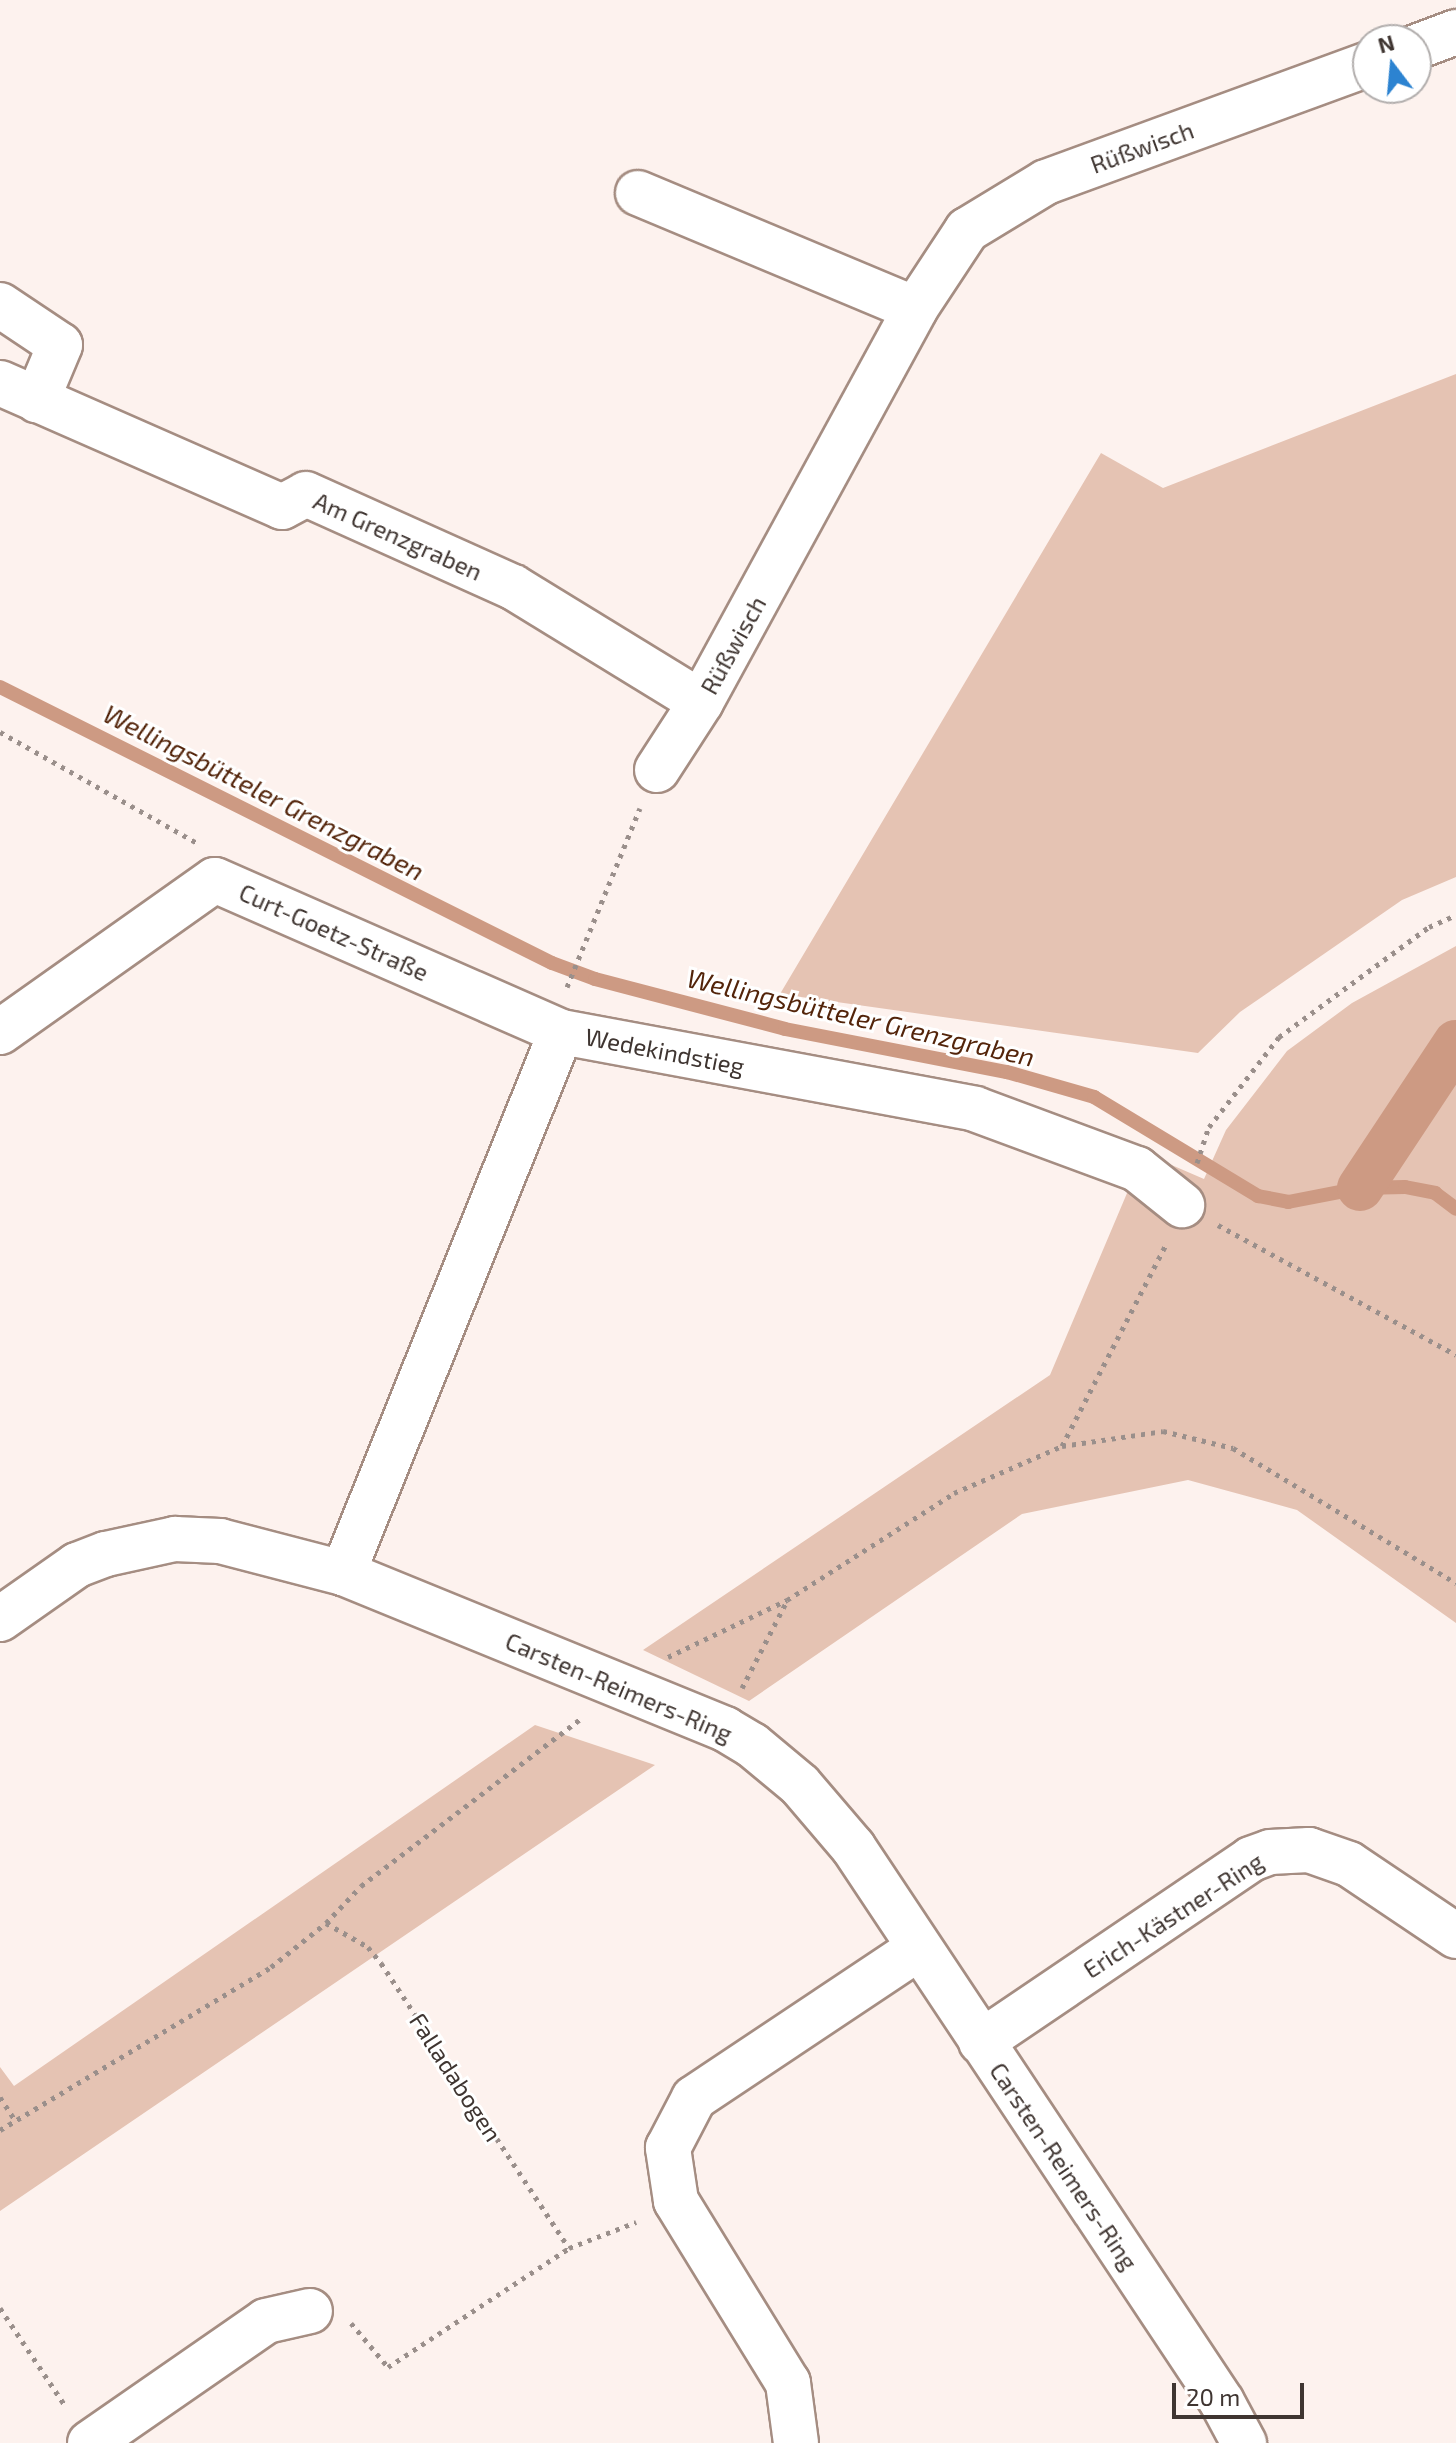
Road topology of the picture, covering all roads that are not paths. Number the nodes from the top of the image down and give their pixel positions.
1 (1456, 32) edge
2 (1432, 41) edge
3 (1352, 70) edge
4 (638, 193) dead end
5 (0, 305) edge
6 (915, 309) junction
7 (18, 392) edge
8 (701, 702) junction
9 (657, 770) road end
10 (0, 1032) edge
11 (561, 1032) junction
12 (1182, 1205) road end
13 (343, 1573) junction
14 (0, 1619) edge
15 (1456, 1936) edge
16 (919, 1948) junction
17 (981, 2042) junction
18 (310, 2311) road end
19 (92, 2441) edge
20 (796, 2443) edge
21 (1244, 2443) edge

1 - 2 street
3 - 6 street, Rüßwisch
4 - 6 street
5 - 7 street, Am Grenzgraben
6 - 8 street, Rüßwisch
7 - 8 street, Am Grenzgraben
8 - 9 street, Rüßwisch
10 - 11 street, Curt-Goetz-Straße
11 - 12 street, Wedekindstieg
11 - 13 street, Wedekindstieg
13 - 14 street, Carsten-Reimers-Ring
13 - 16 street, Carsten-Reimers-Ring
15 - 17 street, Erich-Kästner-Ring
16 - 17 street, Carsten-Reimers-Ring
16 - 20 street
17 - 21 street, Carsten-Reimers-Ring
18 - 19 street

